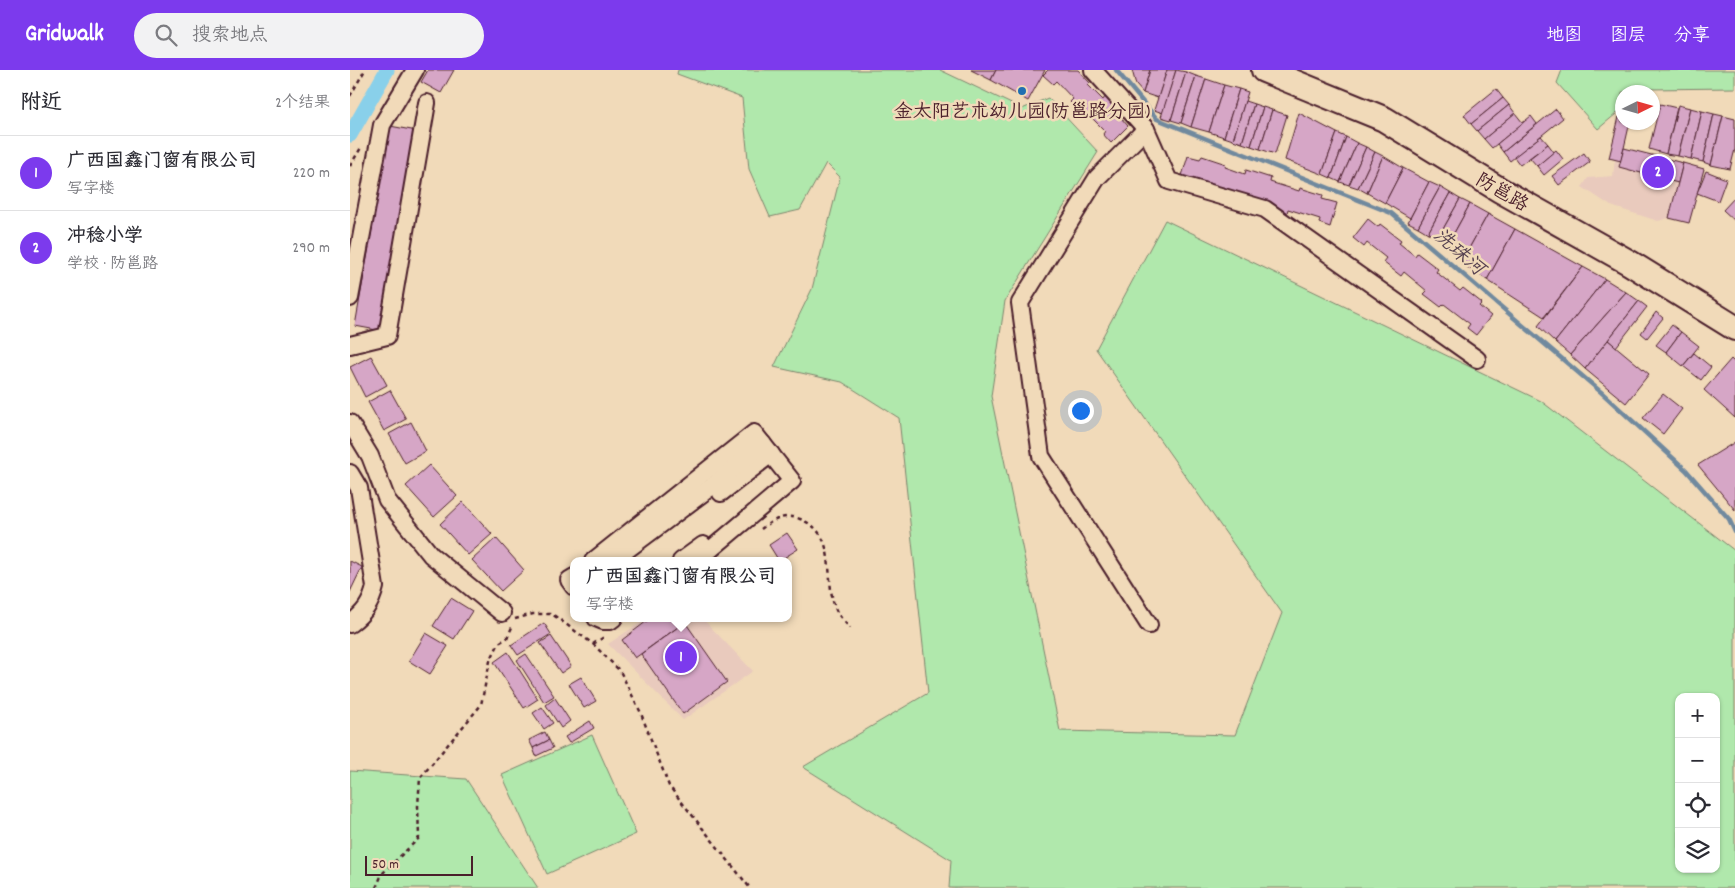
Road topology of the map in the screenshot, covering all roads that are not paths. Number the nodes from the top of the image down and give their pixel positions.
1 (415, 70) edge
2 (1093, 70) edge
3 (1264, 70) edge
4 (427, 103) dead end
5 (1146, 129) junction
6 (350, 298) edge
7 (1735, 328) edge
8 (351, 342) edge
9 (1477, 359) dead end
10 (350, 423) edge
11 (767, 449) junction
12 (350, 473) edge
13 (792, 481) junction
14 (598, 557) edge
15 (617, 557) edge
16 (629, 557) edge
17 (687, 557) edge
18 (702, 557) edge
19 (509, 616) road end
20 (350, 624) edge
21 (1149, 625) dead end

1 - 6 street
2 - 5 street
3 - 7 highway, 防邕路
4 - 8 street
5 - 9 street
5 - 21 street
10 - 19 street
11 - 13 street
11 - 14 street
11 - 15 street
11 - 16 street
12 - 20 street
13 - 17 street
13 - 18 street

